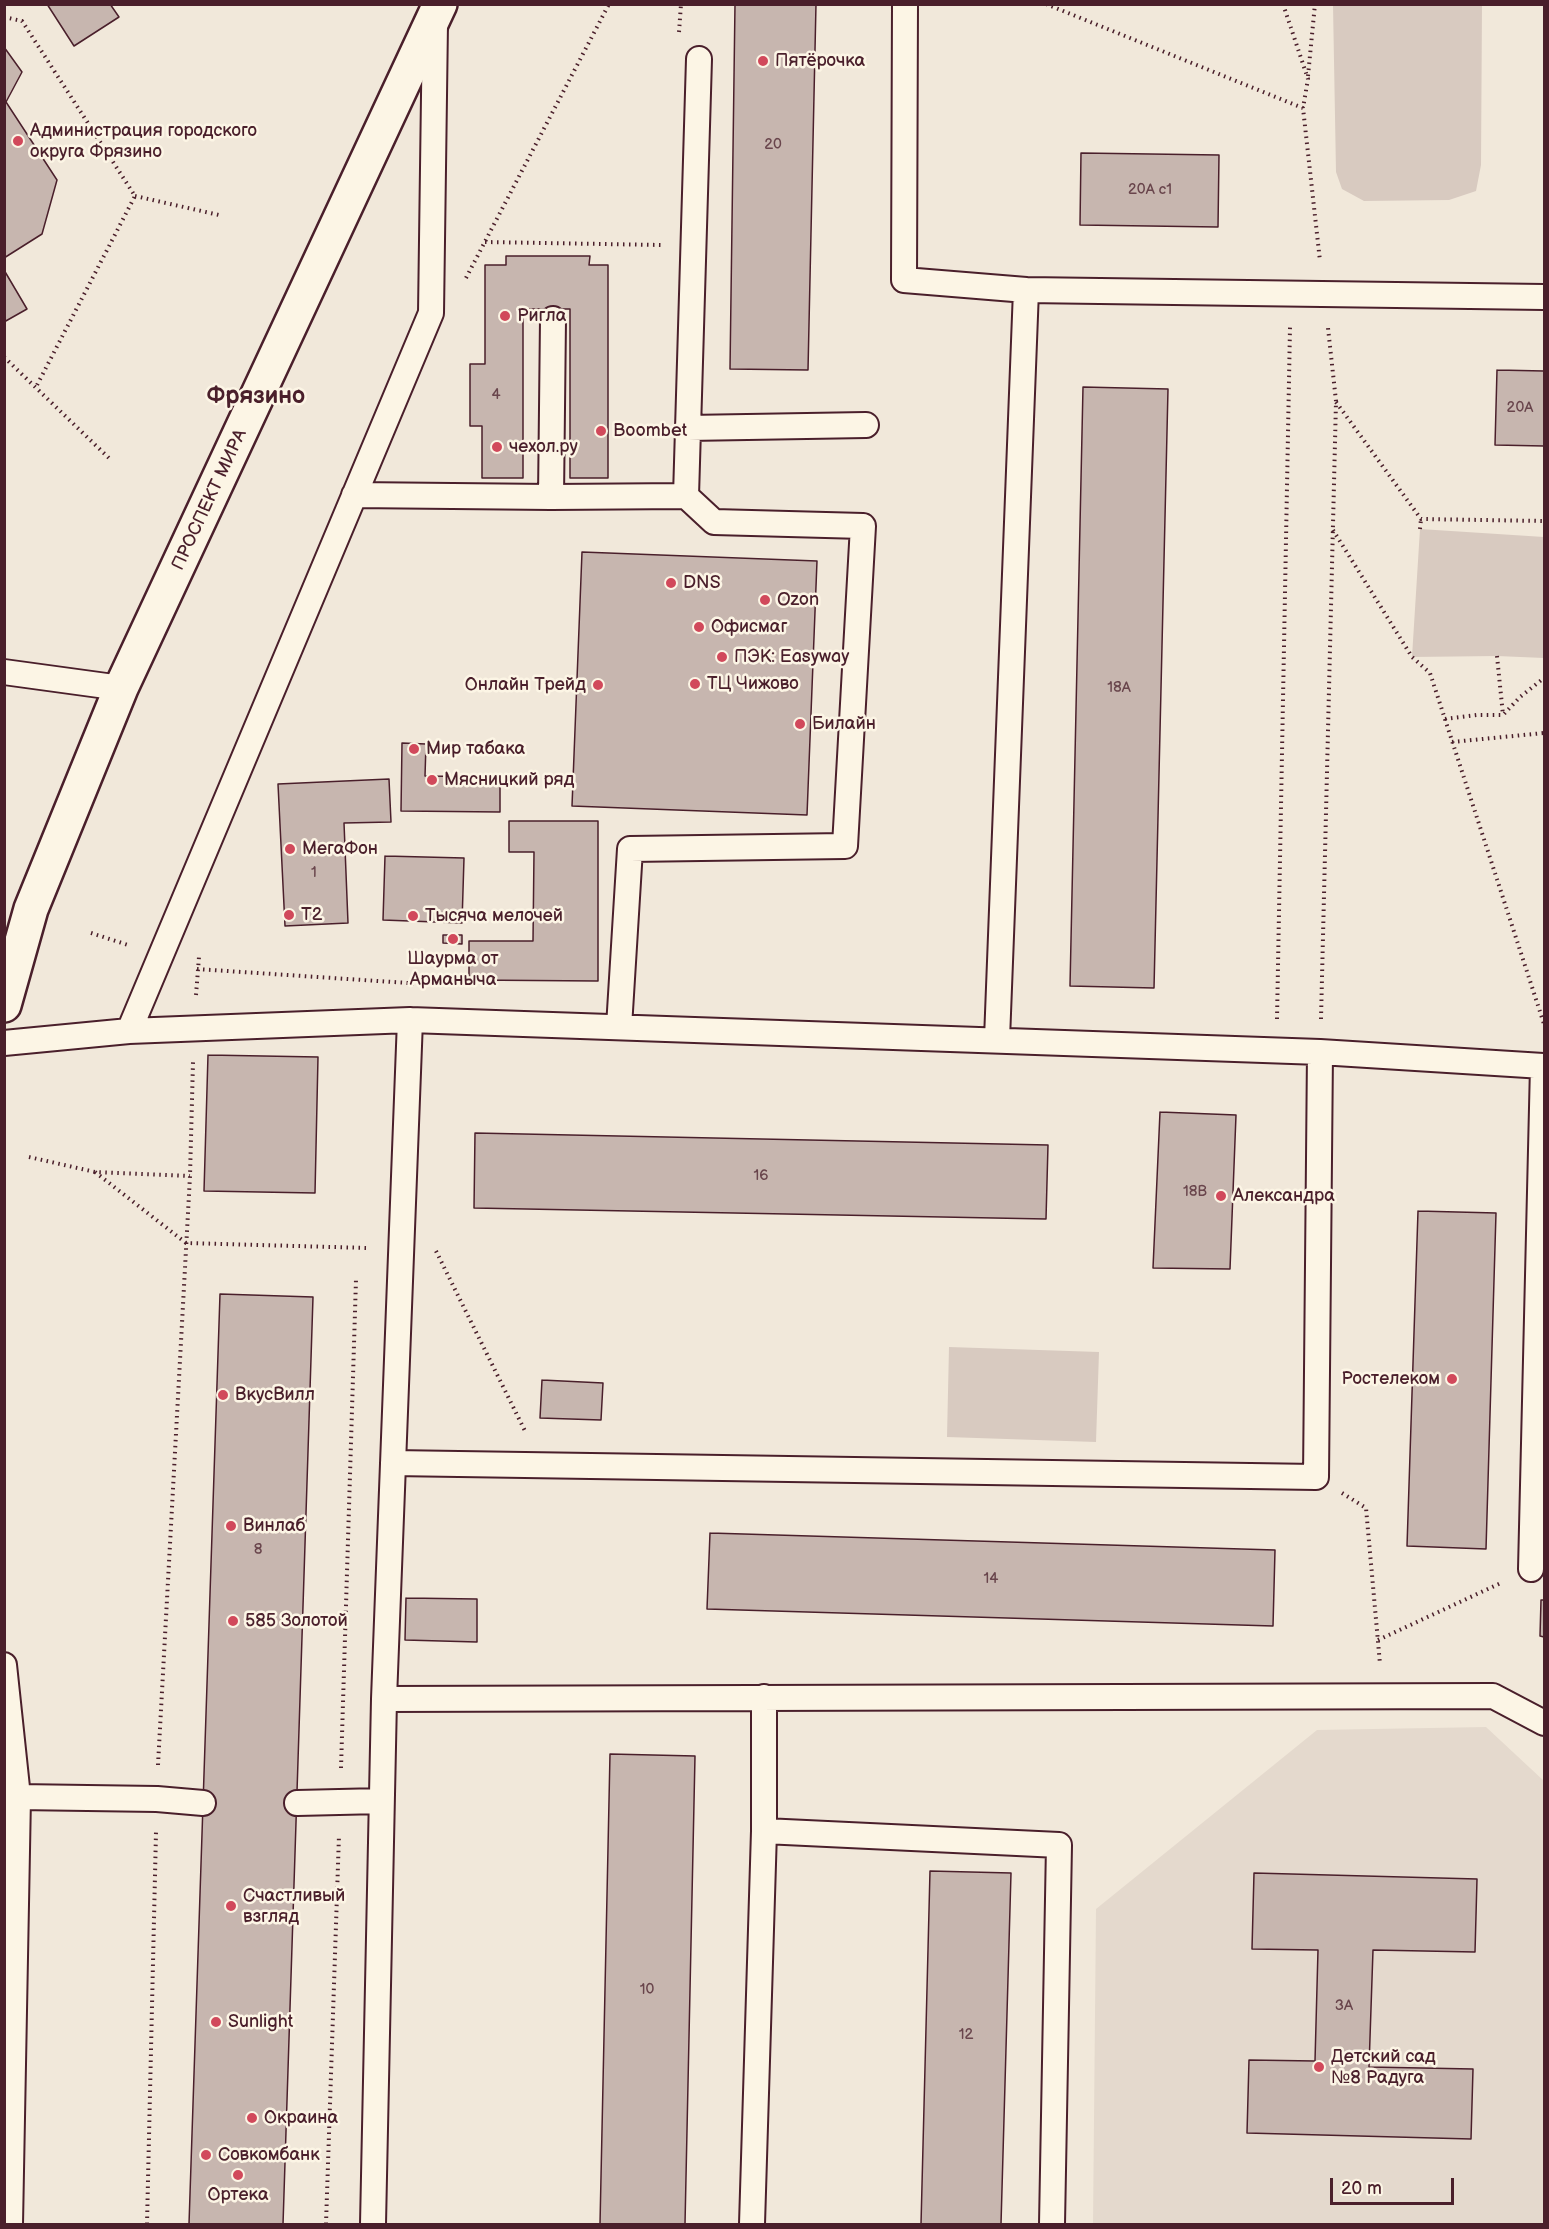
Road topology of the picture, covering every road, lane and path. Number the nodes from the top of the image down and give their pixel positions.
1 (609, 4) edge
2 (681, 4) edge
3 (905, 4) edge
4 (1046, 4) edge
5 (1283, 4) edge
6 (1315, 4) edge
7 (438, 10) edge
8 (4, 17) edge
9 (678, 39) dead end
10 (699, 59) dead end
11 (1308, 79) junction
12 (1303, 108) junction
13 (135, 196) junction
14 (219, 215) dead end
15 (485, 242) junction
16 (666, 245) dead end
17 (462, 286) dead end
18 (1026, 290) junction
19 (1290, 293) junction
20 (1324, 294) junction
21 (1545, 297) edge
22 (553, 319) dead end
23 (4, 357) edge
24 (36, 387) junction
25 (1336, 401) junction
26 (866, 425) dead end
27 (688, 428) junction
28 (112, 461) dead end
29 (354, 495) junction
30 (686, 495) junction
31 (551, 497) junction
32 (1421, 519) junction
33 (1545, 520) edge
34 (1332, 529) junction
35 (1420, 529) dead end
36 (1497, 656) dead end
37 (4, 672) edge
38 (1545, 678) edge
39 (121, 688) junction
40 (1503, 715) junction
41 (1445, 719) junction
42 (1545, 733) edge
43 (1452, 742) junction
44 (199, 951) dead end
45 (4, 1005) edge
46 (410, 1020) junction
47 (1276, 1020) dead end
48 (1545, 1024) edge
49 (619, 1027) junction
50 (194, 1029) junction
51 (129, 1030) junction
52 (997, 1039) junction
53 (4, 1043) edge
54 (1320, 1052) junction
55 (1544, 1064) edge
56 (29, 1157) dead end
57 (95, 1172) junction
58 (190, 1176) junction
59 (186, 1243) junction
60 (434, 1248) dead end
61 (401, 1249) junction
62 (356, 1279) dead end
63 (393, 1462) junction
64 (542, 1466) junction
65 (1316, 1477) junction
66 (1531, 1569) joint
67 (1378, 1640) junction
68 (4, 1665) edge
69 (1383, 1696) junction
70 (764, 1697) junction
71 (384, 1698) junction
72 (1545, 1723) edge
73 (18, 1797) junction
74 (157, 1799) junction
75 (381, 1801) junction
76 (340, 1802) junction
77 (203, 1803) dead end
78 (297, 1803) dead end
79 (765, 1831) junction
80 (10, 2224) edge
81 (147, 2224) edge
82 (326, 2224) edge
83 (373, 2224) edge
84 (752, 2224) edge
85 (1052, 2224) edge

1 - 15 path
2 - 9 path
3 - 18 lane
4 - 12 path
5 - 11 path
6 - 11 path
7 - 29 lane
7 - 39 main road, ПРОСПЕКТ МИРА
8 - 13 path
10 - 27 lane
11 - 12 path
12 - 20 path
13 - 14 path
13 - 24 path
15 - 16 path
15 - 17 path
18 - 19 lane
18 - 52 lane
19 - 20 lane
19 - 47 path
20 - 21 lane
20 - 25 path
22 - 31 lane
23 - 24 path
24 - 28 path
25 - 32 path
25 - 34 path
26 - 27 lane
27 - 30 lane
29 - 31 lane
29 - 51 lane
30 - 31 lane
30 - 49 lane
32 - 33 path
32 - 35 path
34 - 41 path
34 - 54 path
36 - 40 path
37 - 39 lane
38 - 40 path
39 - 45 main road, ПРОСПЕКТ МИРА
40 - 41 path
41 - 43 path
42 - 43 path
43 - 48 path
44 - 50 path
46 - 49 lane
46 - 50 lane
46 - 61 lane
49 - 52 lane
50 - 51 lane
50 - 58 path
51 - 53 lane
52 - 54 lane
54 - 55 lane
54 - 65 lane
55 - 66 lane
56 - 57 path
57 - 58 path
57 - 59 path
58 - 59 path
59 - 61 path
59 - 74 path
60 - 64 path
61 - 63 lane
62 - 76 path
63 - 64 lane
63 - 71 lane
64 - 65 lane
65 - 67 path
66 - 67 path
67 - 69 path
68 - 73 lane
69 - 70 lane
69 - 72 lane
70 - 71 lane
70 - 79 lane
71 - 75 lane
73 - 74 lane
73 - 80 lane
74 - 77 lane
74 - 81 path
75 - 76 lane
75 - 83 lane
76 - 78 lane
76 - 82 path
79 - 84 lane
79 - 85 lane

